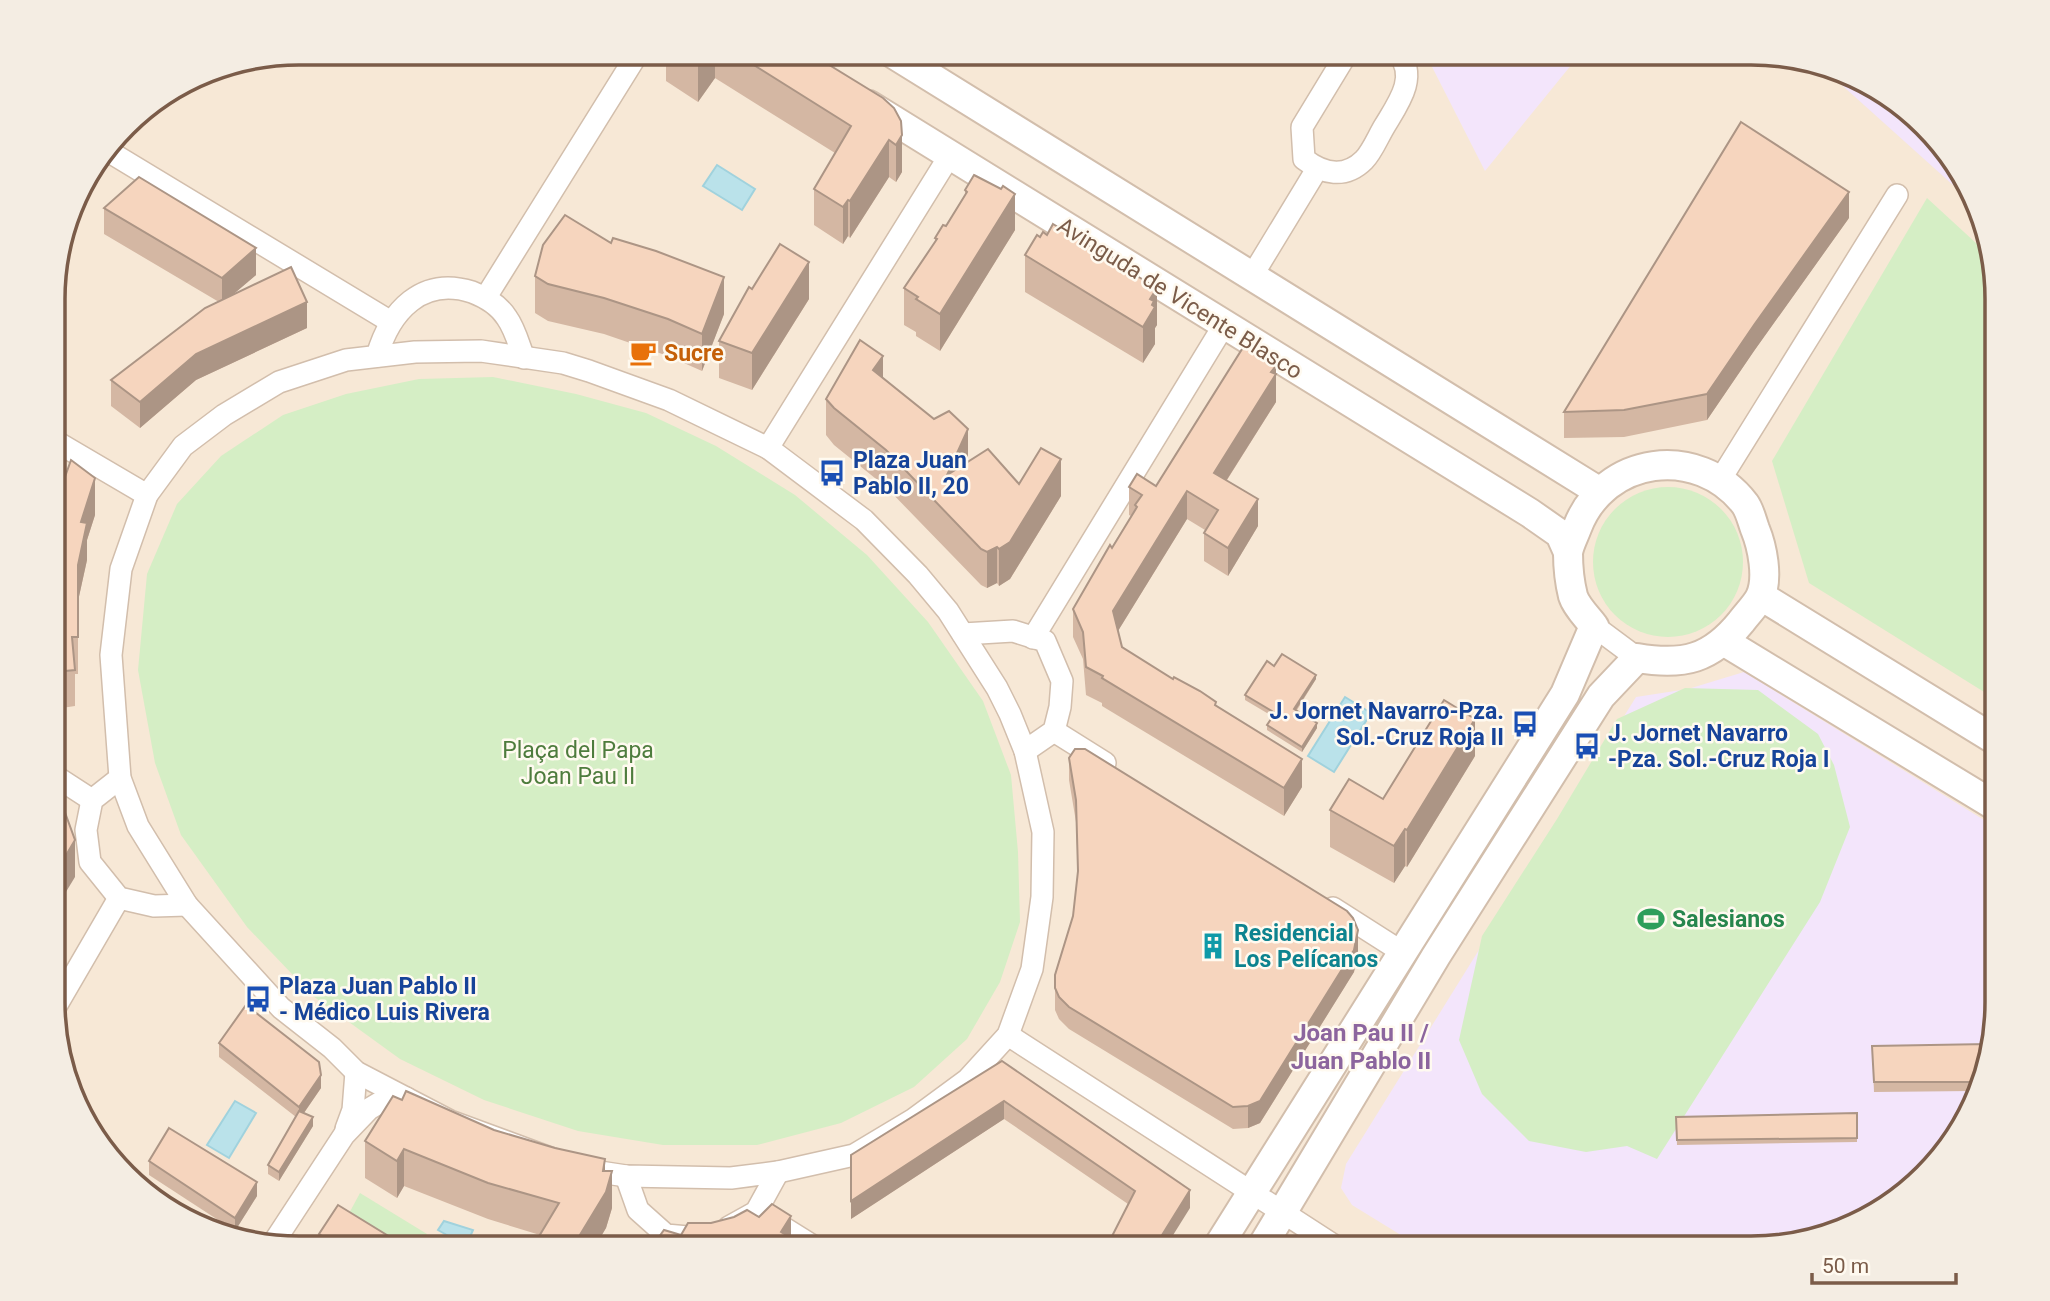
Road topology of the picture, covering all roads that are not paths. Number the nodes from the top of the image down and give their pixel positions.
1 (630, 65) edge
2 (913, 65) edge
3 (1339, 65) edge
4 (1403, 65) edge
5 (843, 89) edge
6 (115, 155) edge
7 (950, 155) junction
8 (1317, 169) junction
9 (1897, 195) dead end
10 (1252, 276) junction
11 (486, 297) junction
12 (391, 322) junction
13 (1224, 325) junction
14 (377, 356) junction
15 (524, 358) junction
16 (65, 447) edge
17 (768, 448) junction
18 (1720, 480) junction
19 (1600, 492) junction
20 (147, 495) junction
21 (1568, 552) junction
22 (1760, 596) junction
23 (1594, 626) junction
24 (962, 634) junction
25 (1034, 638) junction
26 (1725, 642) junction
27 (1637, 658) junction
28 (1054, 731) junction
29 (1985, 734) edge
30 (1025, 751) junction
31 (1124, 775) edge
32 (120, 778) junction
33 (65, 782) edge
34 (92, 800) junction
35 (1985, 800) edge
36 (1312, 895) edge
37 (119, 898) junction
38 (187, 905) junction
39 (1402, 952) junction
40 (65, 991) edge
41 (1008, 1035) junction
42 (356, 1072) junction
43 (406, 1098) junction
44 (344, 1135) junction
45 (778, 1171) junction
46 (626, 1176) junction
47 (1253, 1192) junction
48 (756, 1212) junction
49 (1282, 1213) junction
50 (279, 1235) edge
51 (657, 1236) edge
52 (710, 1236) edge
53 (796, 1236) edge
54 (1225, 1236) edge
55 (1268, 1236) edge
56 (1319, 1236) edge

1 - 11 street
2 - 10 street
3 - 8 street
4 - 8 street
5 - 7 street, Avinguda de Vicente Blasco
6 - 12 street
7 - 13 street, Avinguda de Vicente Blasco
7 - 17 street
8 - 10 street
9 - 18 street
10 - 19 street
11 - 12 street
11 - 15 street
12 - 14 street
13 - 21 street, Avinguda de Vicente Blasco
13 - 25 street
14 - 15 street
14 - 20 street
15 - 17 street
16 - 20 street
17 - 24 street
18 - 19 street
18 - 22 street
19 - 21 street
20 - 32 street
21 - 23 street
22 - 26 street
22 - 29 street
23 - 27 street
23 - 39 street
24 - 25 street
24 - 30 street
25 - 28 street
26 - 27 street
26 - 35 street
27 - 49 street
28 - 30 street
28 - 31 street
30 - 41 street
32 - 34 street
32 - 38 street
33 - 34 street
34 - 37 street
36 - 39 street
37 - 38 street
37 - 40 street
38 - 42 street
39 - 47 street
41 - 45 street
41 - 47 street
42 - 43 street
42 - 44 street
43 - 44 street
43 - 46 street
44 - 50 street
45 - 46 street
45 - 48 street
46 - 51 street
47 - 49 street
47 - 54 street
48 - 52 street
48 - 53 street
49 - 55 street
49 - 56 street

